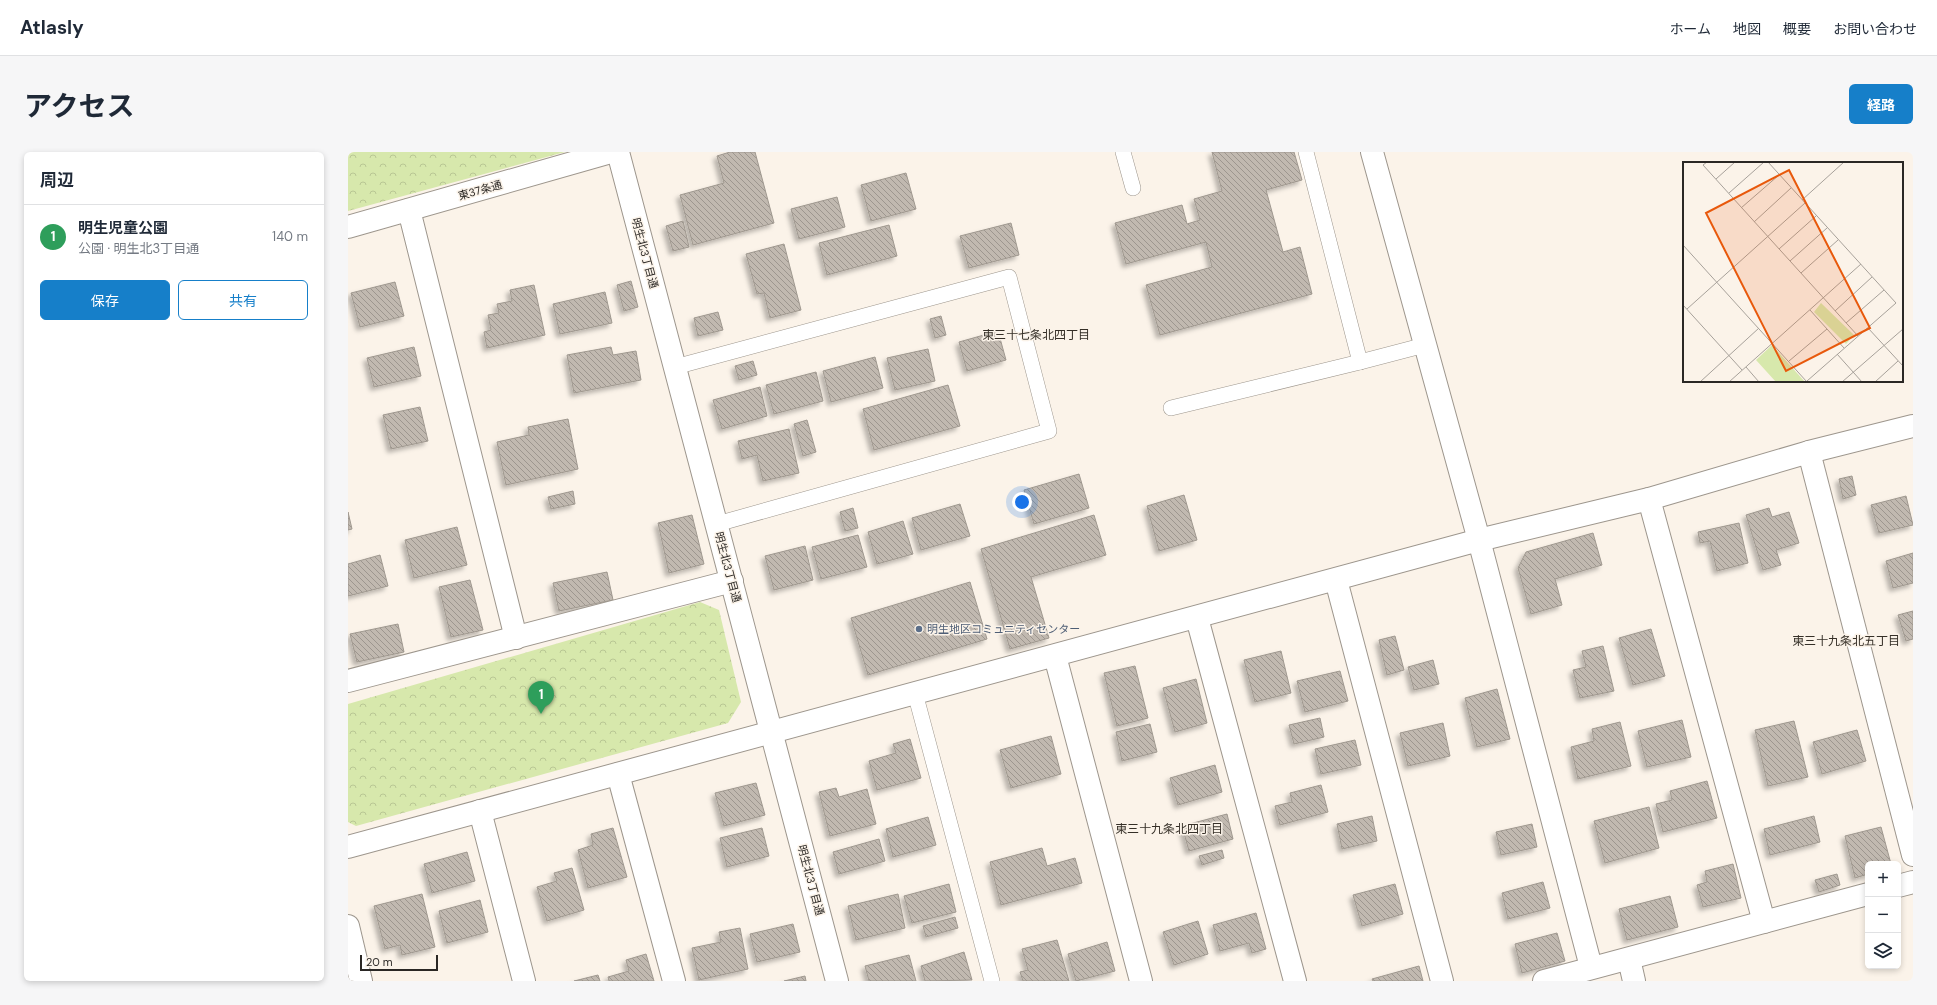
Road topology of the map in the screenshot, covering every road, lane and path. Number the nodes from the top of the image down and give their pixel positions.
1 (611, 152) edge
2 (618, 152) edge
3 (1123, 152) edge
4 (1306, 152) edge
5 (1372, 152) edge
6 (1133, 188) dead end
7 (409, 210) junction
8 (348, 227) edge
9 (1425, 345) junction
10 (1360, 362) junction
11 (675, 367) junction
12 (1171, 408) dead end
13 (1913, 426) edge
14 (1809, 452) junction
15 (1649, 499) junction
16 (717, 524) junction
17 (1480, 540) junction
18 (1336, 580) junction
19 (732, 581) junction
20 (1196, 618) junction
21 (516, 638) junction
22 (1055, 656) junction
23 (348, 682) edge
24 (915, 693) junction
25 (771, 731) junction
26 (618, 774) junction
27 (480, 811) junction
28 (348, 847) edge
29 (1913, 855) edge
30 (1913, 882) edge
31 (1901, 885) edge
32 (1865, 895) edge
33 (1764, 922) junction
34 (348, 926) edge
35 (1629, 959) junction
36 (1591, 968) junction
37 (356, 974) edge
38 (524, 981) edge
39 (674, 981) edge
40 (837, 981) edge
41 (992, 981) edge
42 (1141, 981) edge
43 (1295, 981) edge
44 (1442, 981) edge
45 (1544, 981) edge
46 (1634, 981) edge

1 - 7 street, 東37条通
2 - 11 street, 明生北3丁目通
3 - 6 lane
4 - 10 lane
5 - 9 street
7 - 8 street, 東37条通
7 - 21 street
9 - 10 lane
9 - 17 street
10 - 12 lane
11 - 16 street, 明生北3丁目通
11 - 16 lane
13 - 14 street
14 - 15 street
14 - 29 street
15 - 17 street
15 - 33 street
16 - 19 street, 明生北3丁目通
17 - 18 street
17 - 36 street
18 - 20 street
18 - 44 street
19 - 21 street
19 - 25 street, 明生北3丁目通
20 - 22 street
20 - 43 street
21 - 23 street
22 - 24 street
22 - 42 street
24 - 25 street
24 - 41 lane
25 - 26 street
25 - 40 street, 明生北3丁目通
26 - 27 street
26 - 39 street
27 - 28 street
27 - 38 street
30 - 31 street
32 - 33 street
33 - 35 street
34 - 37 street
35 - 36 street
35 - 46 street
36 - 45 street

